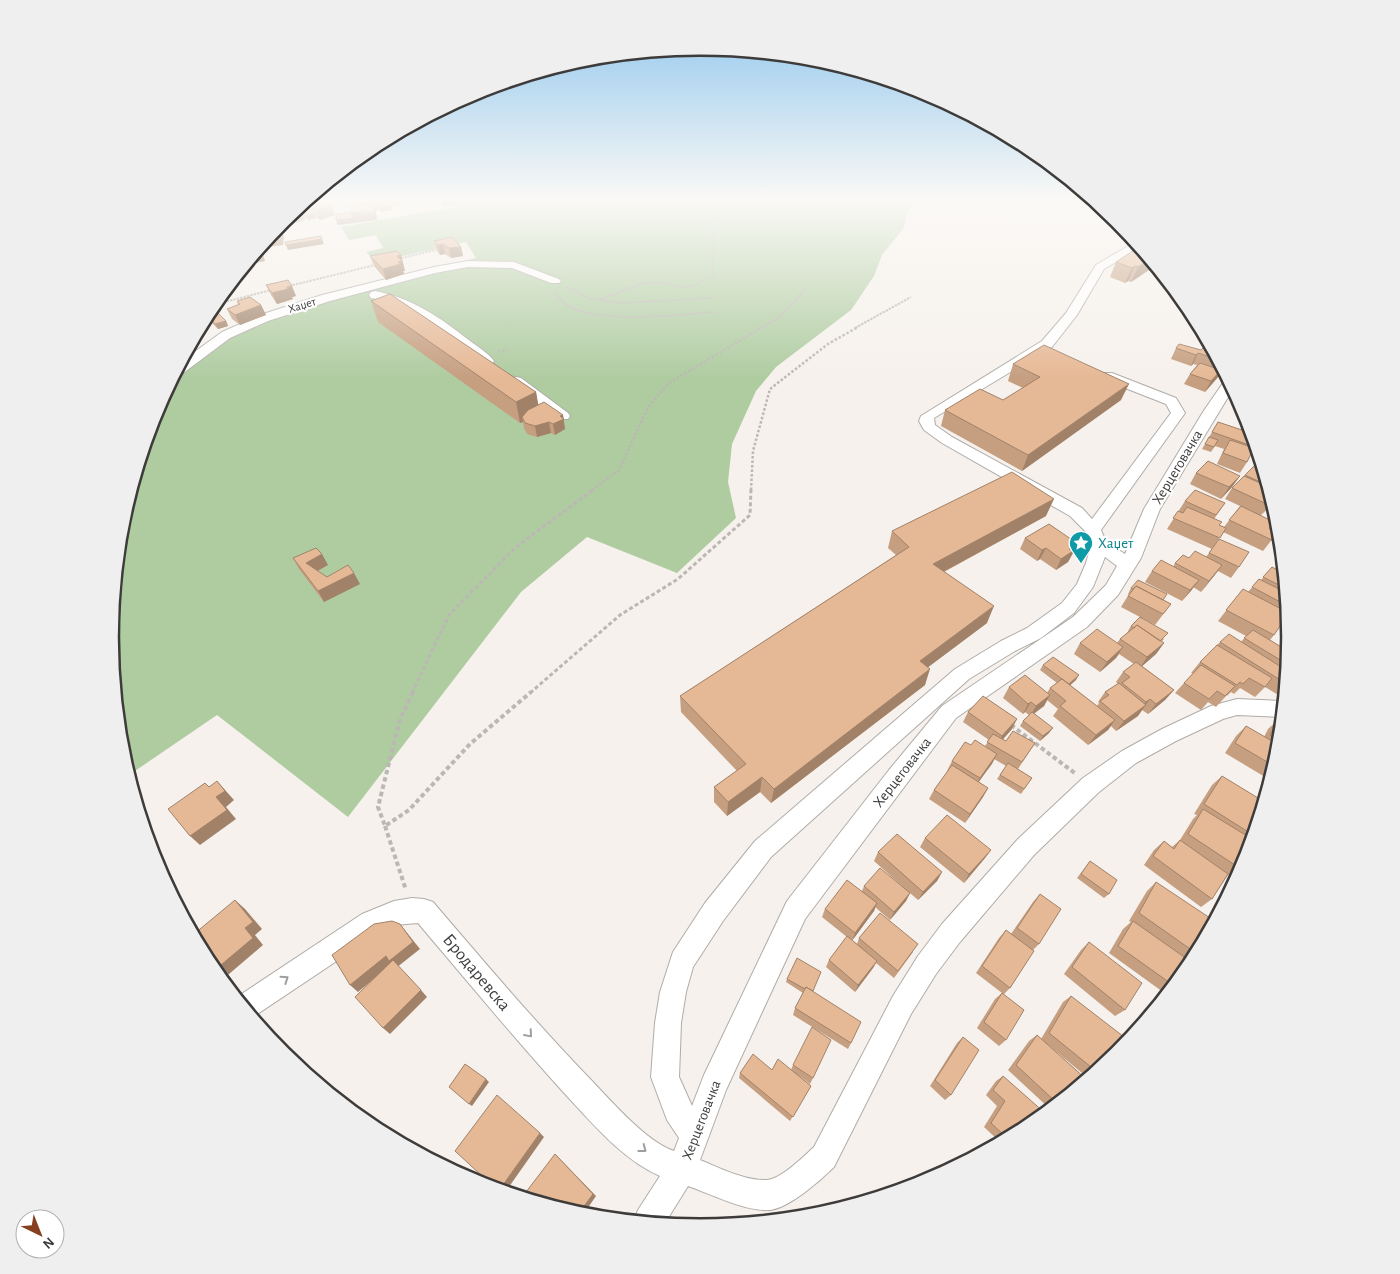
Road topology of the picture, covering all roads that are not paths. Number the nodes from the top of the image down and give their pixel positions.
1 (1113, 259) edge
2 (555, 281) road end
3 (326, 298) junction
4 (189, 362) edge
5 (1093, 376) edge
6 (1225, 390) edge
7 (563, 416) edge
8 (1096, 538) junction
9 (1127, 564) junction
10 (1276, 709) edge
11 (1129, 757) joint
12 (250, 1004) edge
13 (695, 1135) junction
14 (682, 1170) junction
15 (652, 1216) edge

1 - 8 street
2 - 3 street, Хаџет
3 - 4 street, Хаџет
3 - 7 street
5 - 8 street
6 - 9 street, Херцеговачка
8 - 9 street
8 - 13 street
9 - 13 street, Херцеговачка
10 - 11 street
11 - 14 street, Бродаревска
12 -> 14 street, Бродаревска
13 - 14 street, Херцеговачка
14 - 15 street, Херцеговачка

